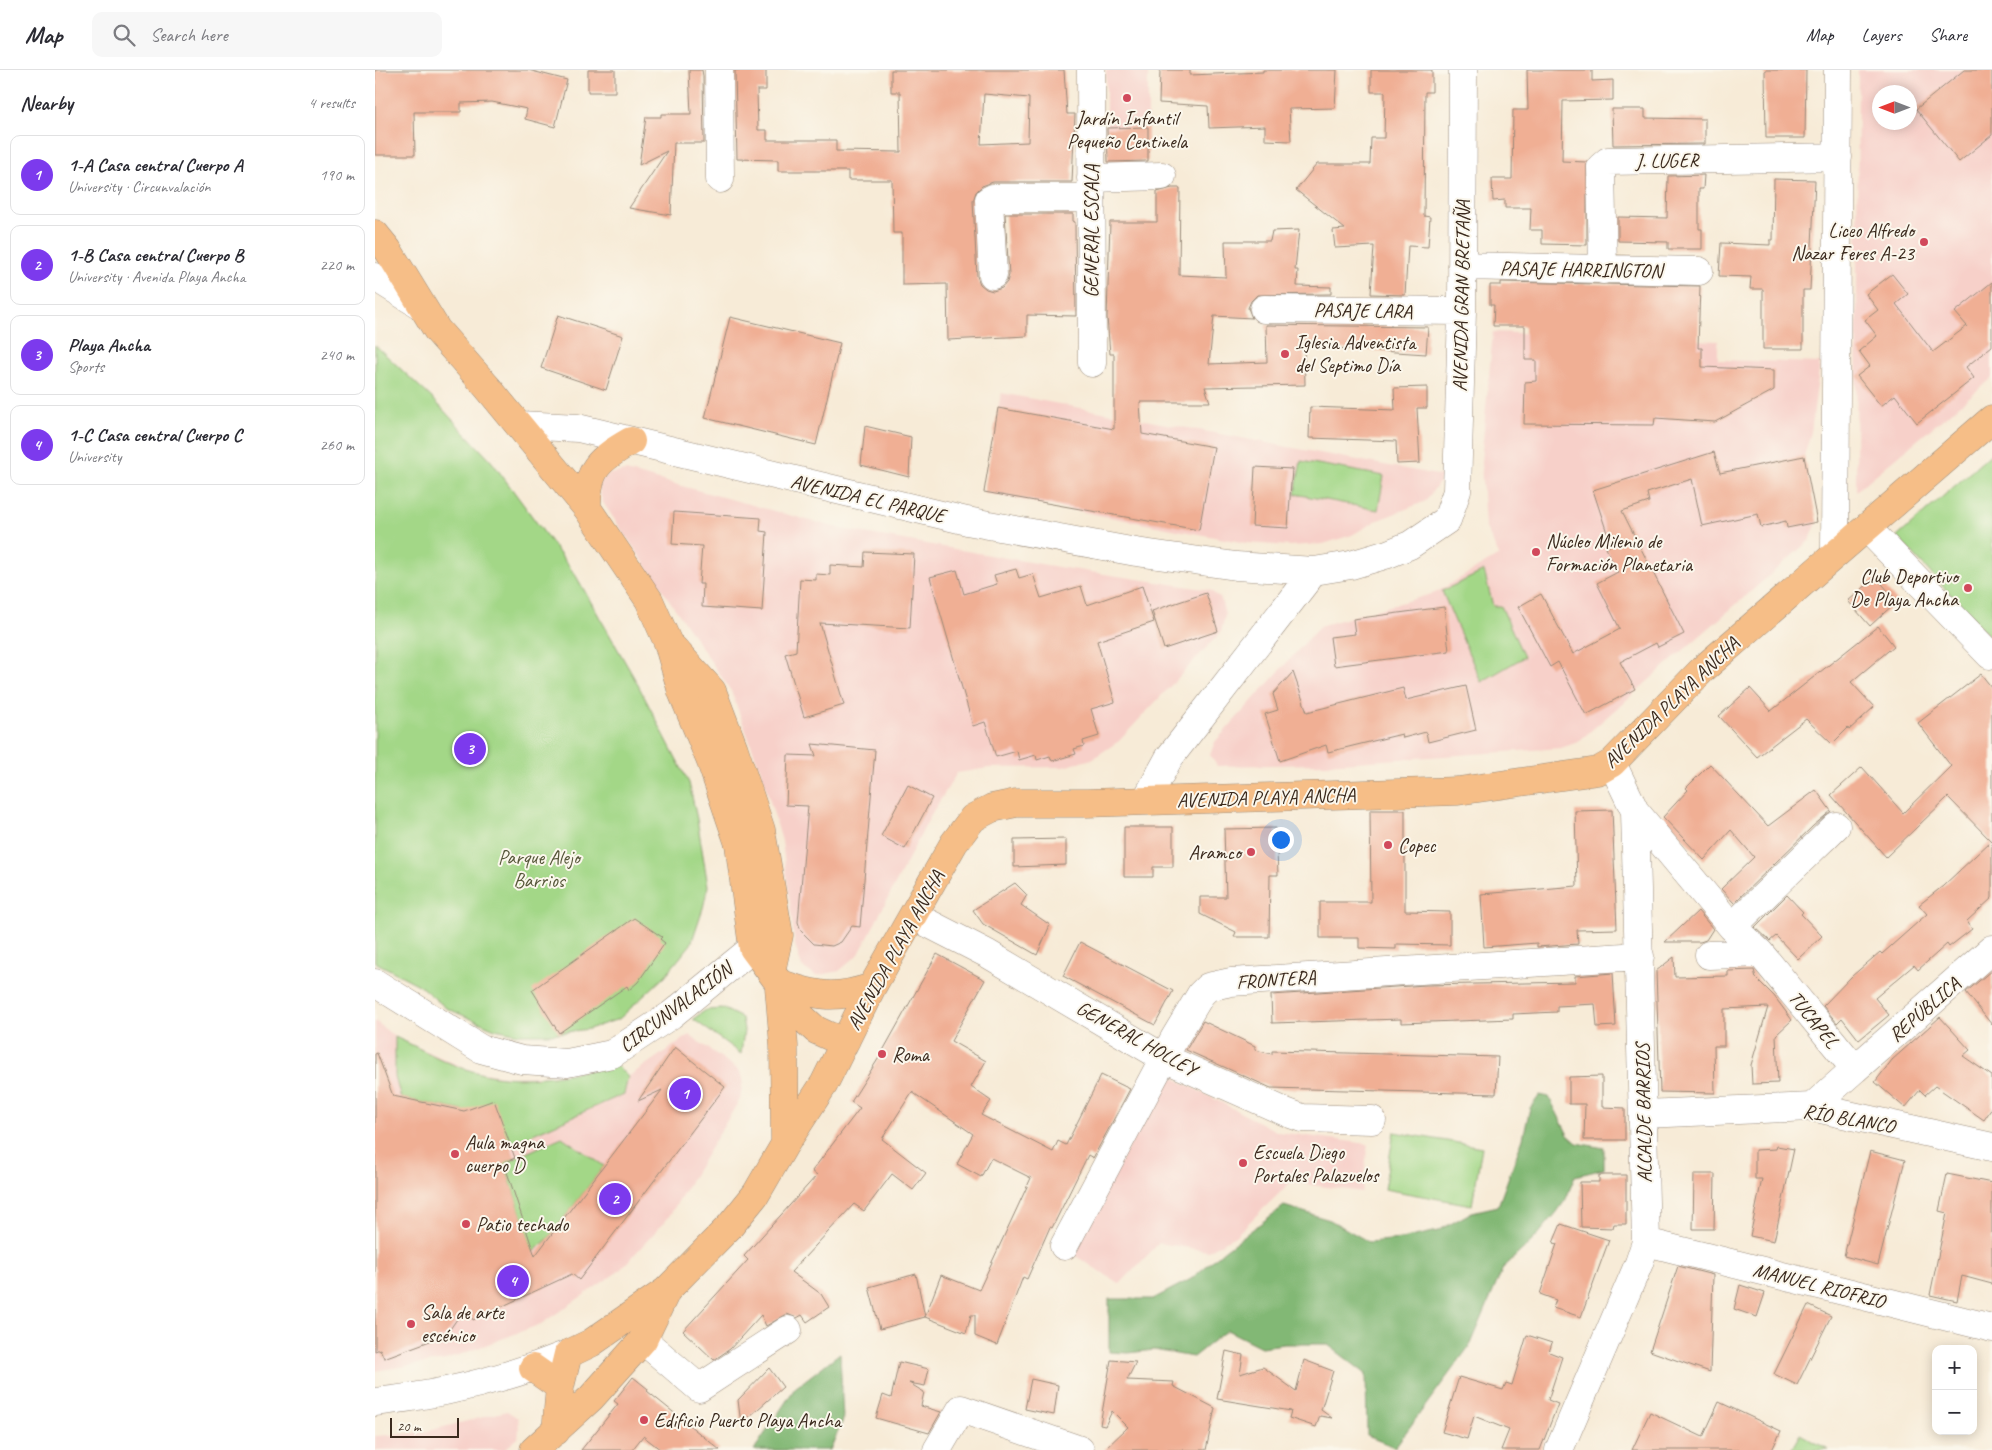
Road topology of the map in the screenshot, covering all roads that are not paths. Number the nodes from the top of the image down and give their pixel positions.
1 (719, 70) edge
2 (1091, 70) edge
3 (1463, 70) edge
4 (1838, 70) edge
5 (1838, 157) junction
6 (1162, 176) dead end
7 (720, 179) dead end
8 (1091, 188) junction
9 (375, 234) edge
10 (1462, 266) junction
11 (1603, 270) junction
12 (1699, 271) dead end
13 (993, 275) dead end
14 (375, 277) edge
15 (420, 305) junction
16 (1264, 309) dead end
17 (1462, 311) junction
18 (1092, 363) dead end
19 (1992, 418) edge
20 (519, 425) junction
21 (631, 441) junction
22 (587, 508) junction
23 (1447, 520) joint
24 (1867, 528) junction
25 (1835, 554) junction
26 (1313, 571) junction
27 (668, 643) junction
28 (1990, 655) dead end
29 (1612, 763) junction
30 (1146, 800) junction
31 (1635, 811) junction
32 (1836, 826) dead end
33 (914, 916) junction
34 (1732, 927) junction
35 (753, 948) junction
36 (1992, 949) edge
37 (1760, 953) junction
38 (1709, 955) dead end
39 (1640, 956) junction
40 (775, 978) junction
41 (375, 983) edge
42 (872, 987) junction
43 (846, 1040) junction
44 (1164, 1058) junction
45 (1855, 1070) junction
46 (1812, 1107) junction
47 (1644, 1114) junction
48 (1372, 1120) dead end
49 (785, 1144) junction
50 (1992, 1147) edge
51 (1646, 1242) junction
52 (1064, 1246) dead end
53 (666, 1291) junction
54 (1992, 1328) edge
55 (788, 1330) dead end
56 (643, 1340) junction
57 (579, 1349) junction
58 (533, 1368) junction
59 (560, 1387) junction
60 (591, 1398) junction
61 (375, 1402) edge
62 (556, 1431) junction
63 (534, 1450) edge
64 (937, 1450) edge
65 (1080, 1450) edge
66 (1559, 1450) edge

1 - 7 street
2 - 8 street, GENERAL ESCALA
3 - 10 street, AVENIDA GRAN BRETAÑA
4 - 5 street
5 - 11 street, J. LUGER
5 - 25 street
6 - 8 street
8 - 13 street
8 - 18 street, GENERAL ESCALA
9 - 15 main road
10 - 11 street, PASAJE HARRINGTON
10 - 17 street, AVENIDA GRAN BRETAÑA
11 - 12 street, PASAJE HARRINGTON
14 - 15 street
15 - 20 main road
16 - 17 street, PASAJE LARA
17 - 23 street, AVENIDA GRAN BRETAÑA
19 - 24 main road, AVENIDA PLAYA ANCHA
20 - 21 street, AVENIDA EL PARQUE
20 - 22 main road
21 - 22 main road
21 - 26 street, AVENIDA EL PARQUE
22 - 27 main road
23 - 26 street, AVENIDA EL PARQUE
24 - 25 main road, AVENIDA PLAYA ANCHA
24 - 28 street
25 - 29 main road, AVENIDA PLAYA ANCHA
26 - 30 street
27 - 35 main road
27 - 40 main road
29 - 30 main road, AVENIDA PLAYA ANCHA
29 - 31 street, ALCALDE BARRIOS
30 - 33 main road, AVENIDA PLAYA ANCHA
31 - 34 street, TUCAPEL
31 - 39 street, ALCALDE BARRIOS
32 - 34 street
33 - 42 main road, AVENIDA PLAYA ANCHA
33 - 44 street, GENERAL HOLLEY
34 - 37 street, TUCAPEL
35 - 40 main road
35 - 41 street, CIRCUNVALACIÓN
36 - 45 street, REPÚBLICA
37 - 38 street
37 - 45 street, TUCAPEL
39 - 44 street, FRONTERA
39 - 47 street, ALCALDE BARRIOS
40 - 42 main road
40 - 43 main road
40 - 49 main road
42 - 43 main road, AVENIDA PLAYA ANCHA
43 - 49 main road, AVENIDA PLAYA ANCHA
44 - 48 street, GENERAL HOLLEY
44 - 52 street, FRONTERA
45 - 46 street
46 - 47 street, RÍO BLANCO
46 - 50 street, RÍO BLANCO
47 - 51 street, ALCALDE BARRIOS
49 - 53 main road, AVENIDA PLAYA ANCHA
51 - 54 street, MANUEL RIOFRIO
51 - 66 street, ALCALDE BARRIOS
53 - 56 main road
53 - 57 main road
55 - 56 street
56 - 60 main road
57 - 58 street
57 - 59 main road
57 - 60 main road
58 - 59 main road
58 - 61 street
59 - 62 main road
60 - 62 main road
62 - 63 main road
64 - 65 street

